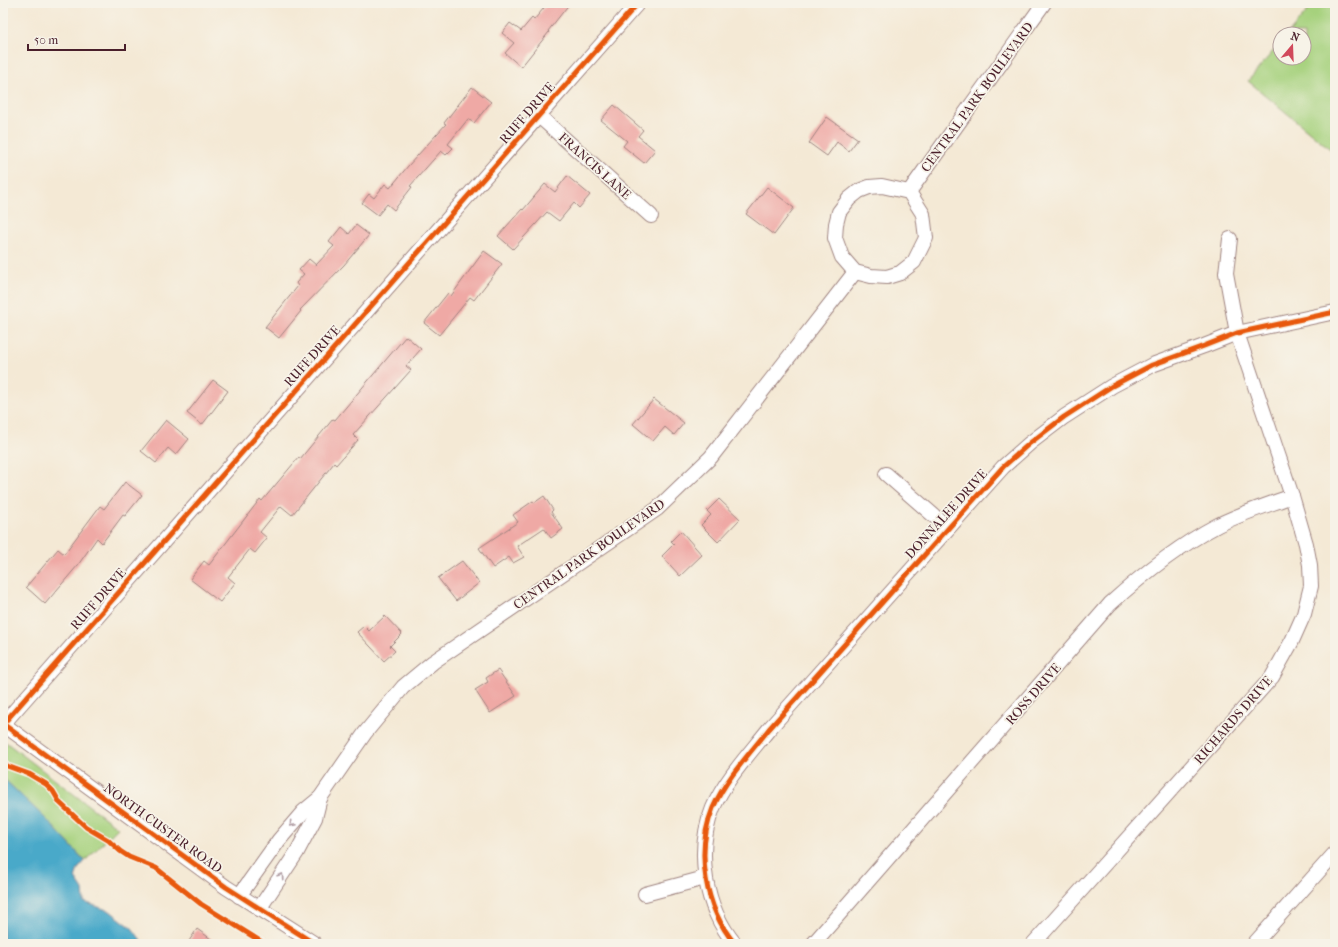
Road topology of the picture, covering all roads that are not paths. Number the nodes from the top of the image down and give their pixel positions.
1 (638, 3) edge
2 (1044, 3) edge
3 (539, 116) junction
4 (909, 192) junction
5 (651, 216) dead end
6 (1230, 239) dead end
7 (855, 272) junction
8 (1335, 312) edge
9 (1237, 333) junction
10 (886, 474) dead end
11 (1292, 496) junction
12 (948, 528) junction
13 (3, 724) edge
14 (320, 798) junction
15 (1335, 853) edge
16 (705, 878) junction
17 (645, 894) dead end
18 (239, 896) junction
19 (259, 909) junction
20 (315, 944) edge
21 (734, 944) edge
22 (813, 944) edge
23 (1033, 944) edge
24 (1254, 944) edge

1 - 3 street, RUFF DRIVE
2 - 4 street, CENTRAL PARK BOULEVARD
3 - 5 street, FRANCIS LANE
3 - 13 street, RUFF DRIVE
4 - 7 street
4 - 7 street
6 - 9 street, RICHARDS DRIVE
7 - 14 street, CENTRAL PARK BOULEVARD
8 - 9 street, DONNALEE DRIVE
9 - 11 street, RICHARDS DRIVE
9 - 12 street, DONNALEE DRIVE
10 - 12 street
11 - 22 street, ROSS DRIVE
11 - 23 street, RICHARDS DRIVE
12 - 16 street, DONNALEE DRIVE
13 - 18 street, NORTH CUSTER ROAD
14 -> 18 street, CENTRAL PARK BOULEVARD
19 -> 14 street, CENTRAL PARK BOULEVARD
15 - 24 street
16 - 17 street
16 - 21 street, DONNALEE DRIVE
18 - 19 street, NORTH CUSTER ROAD
19 - 20 street, NORTH CUSTER ROAD

